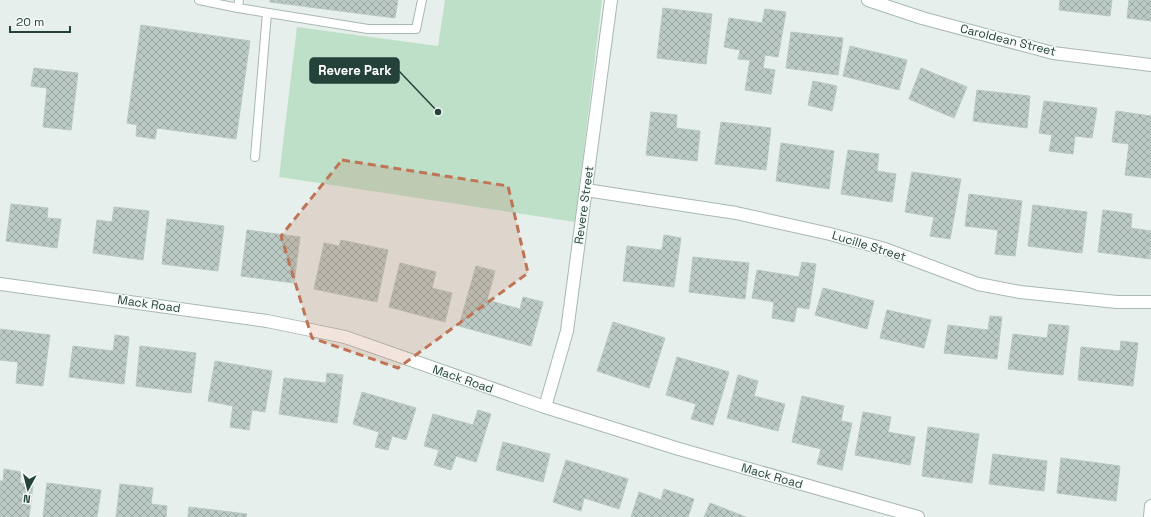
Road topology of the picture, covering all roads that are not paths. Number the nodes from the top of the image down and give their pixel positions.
1 (199, 0) edge
2 (422, 0) edge
3 (611, 0) edge
4 (868, 0) edge
5 (239, 4) edge
6 (267, 13) junction
7 (1151, 65) edge
8 (254, 157) dead end
9 (586, 190) junction
10 (0, 284) edge
11 (1151, 302) edge
12 (545, 407) junction
13 (1151, 506) edge
14 (918, 517) edge
15 (1150, 517) edge

1 - 5 lane
2 - 6 lane
3 - 9 street, Revere Street
4 - 7 street, Caroldean Street
5 - 6 lane
6 - 8 lane
9 - 11 street, Lucille Street
9 - 12 street, Revere Street
10 - 12 street, Mack Road
12 - 14 street, Mack Road
13 - 15 street

